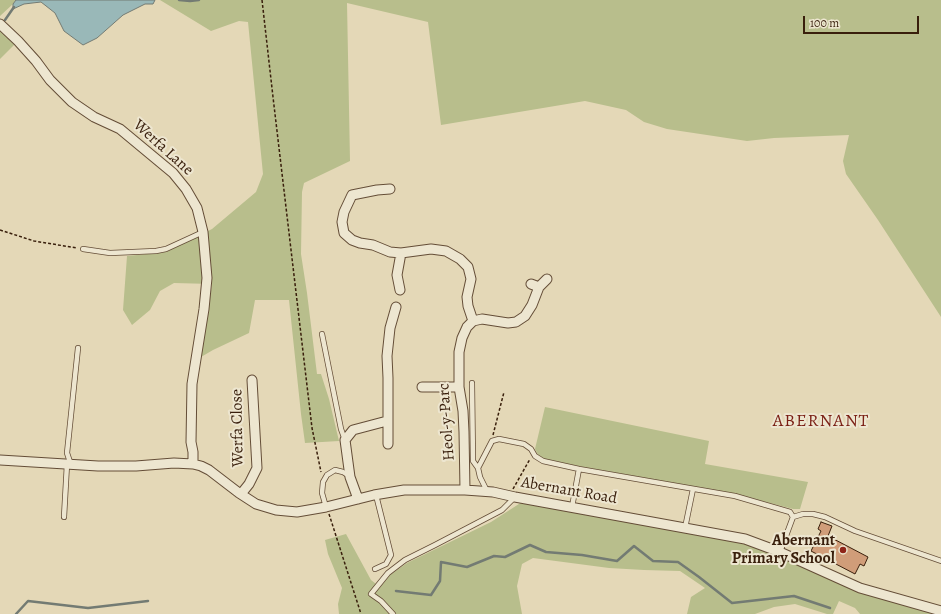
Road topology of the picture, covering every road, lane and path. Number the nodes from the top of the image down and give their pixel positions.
1 (262, 0) edge
2 (0, 24) edge
3 (390, 189) dead end
4 (0, 230) edge
5 (203, 232) junction
6 (83, 249) joint
7 (401, 253) junction
8 (547, 279) dead end
9 (400, 290) dead end
10 (396, 307) dead end
11 (473, 321) junction
12 (322, 334) dead end
13 (78, 348) dead end
14 (252, 380) dead end
15 (472, 382) dead end
16 (422, 387) dead end
17 (459, 387) junction
18 (504, 392) dead end
19 (388, 421) junction
20 (345, 440) junction
21 (492, 441) junction
22 (388, 444) dead end
23 (535, 456) junction
24 (0, 460) edge
25 (69, 464) junction
26 (193, 464) junction
27 (478, 468) junction
28 (579, 469) junction
29 (350, 477) junction
30 (323, 482) junction
31 (693, 489) junction
32 (465, 490) junction
33 (487, 492) junction
34 (241, 494) junction
35 (376, 495) junction
36 (515, 497) junction
37 (358, 499) junction
38 (326, 507) junction
39 (572, 507) junction
40 (64, 517) dead end
41 (793, 517) junction
42 (685, 528) junction
43 (780, 552) junction
44 (941, 561) edge
45 (375, 569) dead end
46 (941, 611) edge
47 (361, 614) edge
48 (393, 614) edge

1 - 30 path
2 - 5 street, Werfa Lane
3 - 7 street
4 - 6 path
5 - 6 lane
5 - 26 street, Werfa Lane
7 - 9 street
7 - 11 street
8 - 11 street
10 - 19 street
11 - 17 street, Heol-y-Parc
12 - 20 lane
13 - 25 lane
14 - 34 street, Werfa Close
15 - 27 lane
16 - 17 street
17 - 32 street, Heol-y-Parc
18 - 21 path
19 - 20 street
19 - 22 street
20 - 29 street
21 - 23 lane
21 - 27 lane
23 - 28 lane
23 - 36 path
24 - 25 street
25 - 26 street
25 - 40 lane
26 - 34 street, Abernant Road
27 - 33 lane
28 - 31 lane
28 - 39 lane
29 - 30 lane
29 - 37 street
30 - 38 lane
31 - 41 lane
31 - 42 lane
32 - 33 street, Abernant Road
32 - 35 street, Abernant Road
33 - 36 street, Abernant Road
34 - 38 street, Abernant Road
35 - 37 street, Abernant Road
35 - 45 lane
36 - 39 street, Abernant Road
36 - 48 lane
37 - 38 street, Abernant Road
38 - 47 path
39 - 42 street, Abernant Road
41 - 43 lane
41 - 44 lane
42 - 43 street, Abernant Road
43 - 46 street, Abernant Road

